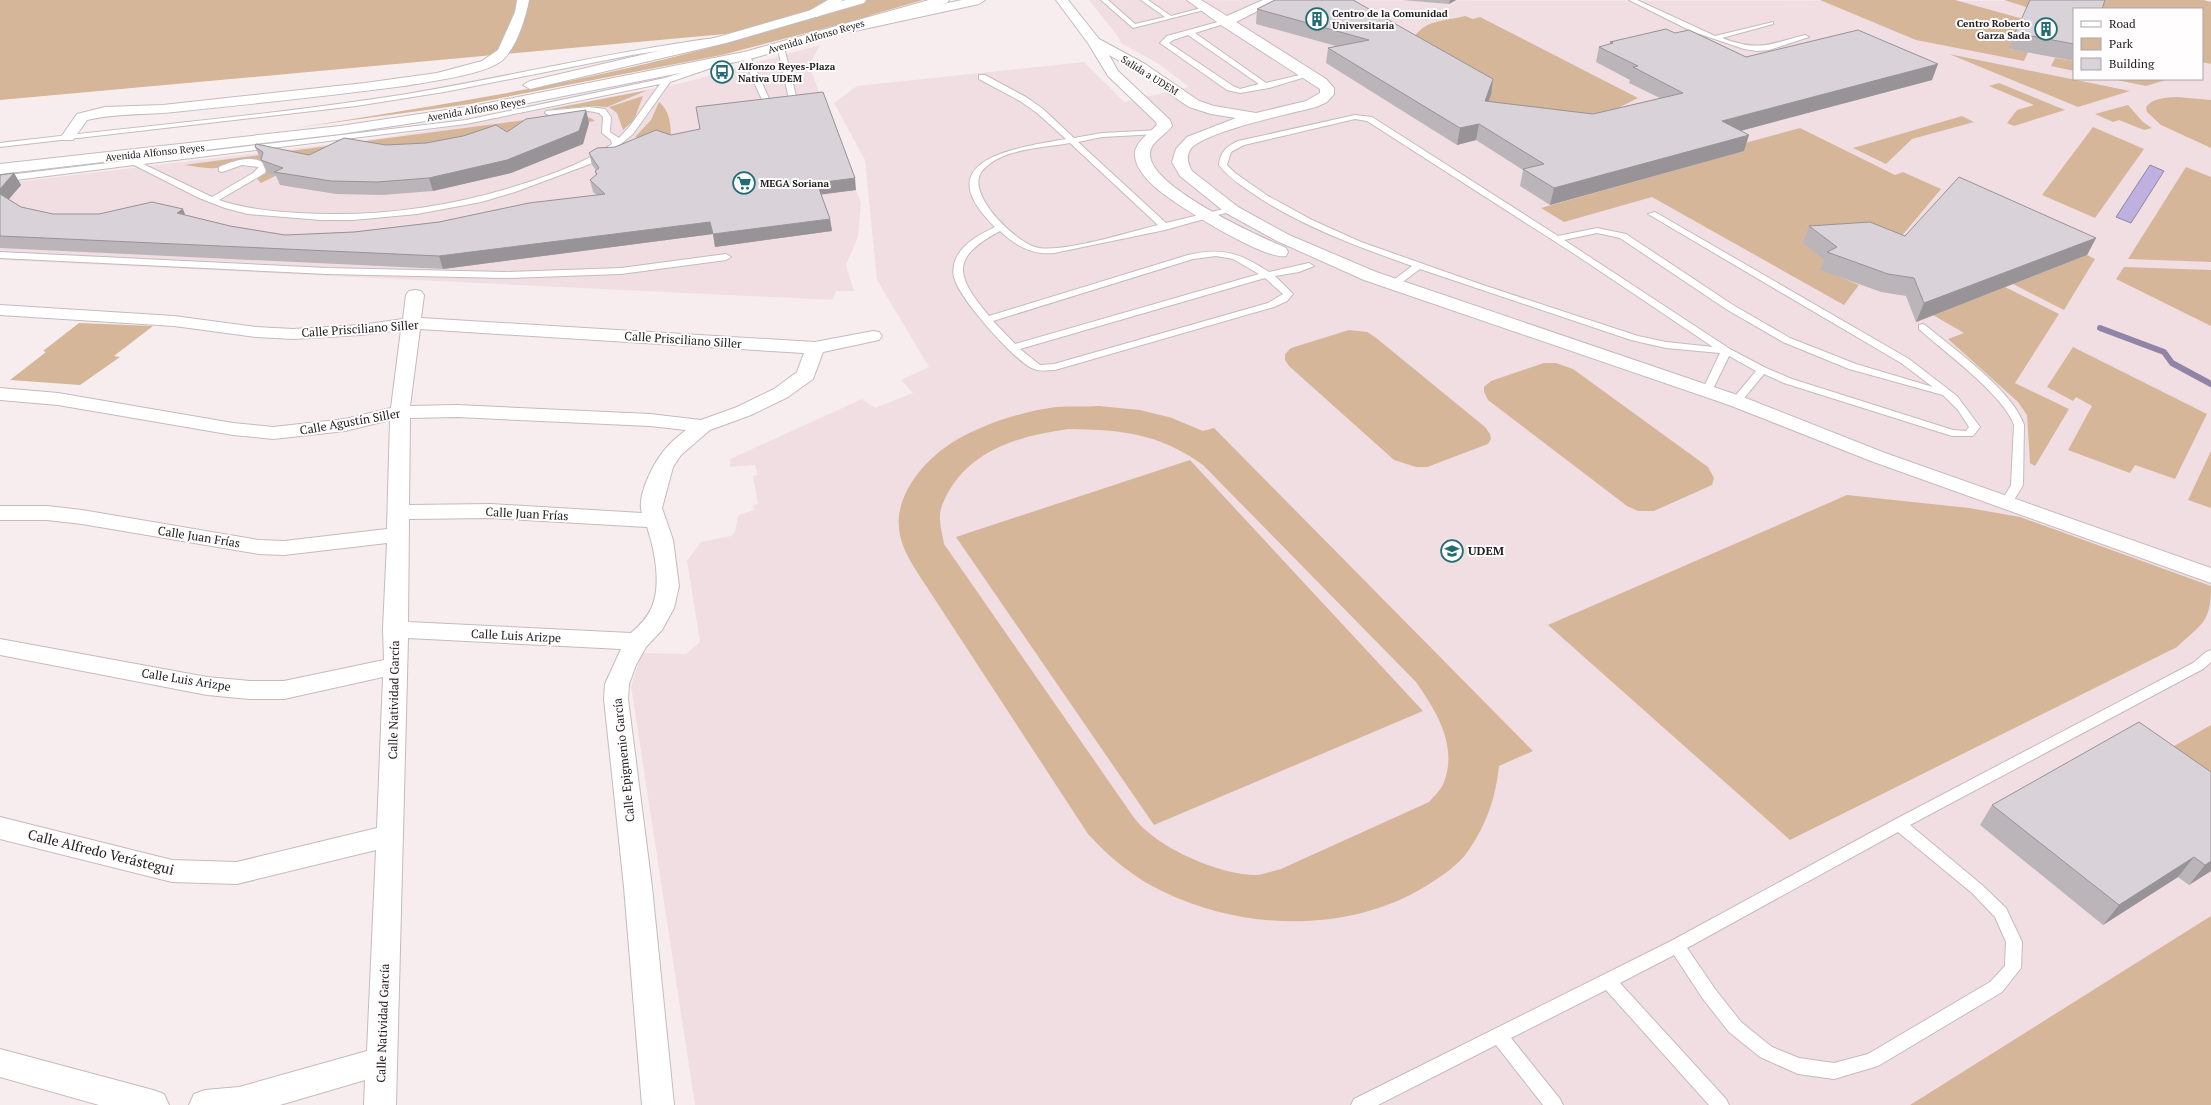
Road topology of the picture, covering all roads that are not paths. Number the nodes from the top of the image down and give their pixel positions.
1 (524, 0) edge
2 (837, 0) edge
3 (860, 0) edge
4 (943, 0) edge
5 (979, 0) edge
6 (1062, 0) edge
7 (1104, 0) edge
8 (1144, 0) edge
9 (1193, 0) edge
10 (1273, 0) edge
11 (1632, 0) edge
12 (1205, 9) junction
13 (813, 14) junction
14 (1169, 17) junction
15 (1225, 22) junction
16 (1770, 23) dead end
17 (835, 31) junction
18 (1190, 32) junction
19 (1805, 36) dead end
20 (1716, 38) junction
21 (720, 40) junction
22 (1094, 42) junction
23 (780, 47) junction
24 (746, 56) junction
25 (720, 62) junction
26 (1308, 75) junction
27 (982, 77) dead end
28 (667, 80) junction
29 (1266, 86) junction
30 (1257, 117) junction
31 (482, 119) junction
32 (1158, 132) junction
33 (68, 138) junction
34 (1071, 139) junction
35 (616, 144) junction
36 (0, 145) edge
37 (0, 155) edge
38 (137, 164) junction
39 (0, 169) edge
40 (222, 169) dead end
41 (0, 180) edge
42 (212, 200) junction
43 (1232, 210) junction
44 (1652, 214) dead end
45 (1206, 216) junction
46 (1165, 227) junction
47 (1002, 228) junction
48 (1558, 239) junction
49 (0, 255) edge
50 (726, 257) dead end
51 (1420, 265) junction
52 (1309, 266) junction
53 (1266, 275) junction
54 (1370, 276) junction
55 (1394, 284) junction
56 (415, 295) dead end
57 (0, 310) edge
58 (988, 319) junction
59 (412, 323) junction
60 (1922, 327) edge
61 (873, 336) dead end
62 (815, 348) junction
63 (1012, 348) junction
64 (1726, 351) junction
65 (1762, 370) junction
66 (1707, 391) junction
67 (1946, 393) junction
68 (0, 394) edge
69 (1736, 401) junction
70 (400, 412) junction
71 (703, 426) junction
72 (2007, 502) junction
73 (0, 513) edge
74 (655, 521) junction
75 (399, 524) junction
76 (2211, 576) edge
77 (395, 630) junction
78 (637, 642) junction
79 (0, 647) edge
80 (2211, 655) edge
81 (396, 666) junction
82 (1899, 824) junction
83 (0, 828) edge
84 (390, 836) junction
85 (1677, 946) junction
86 (1607, 980) junction
87 (1499, 1036) junction
88 (381, 1061) junction
89 (0, 1063) edge
90 (153, 1105) edge
91 (205, 1105) edge
92 (380, 1105) edge
93 (658, 1105) edge
94 (1360, 1105) edge
95 (1554, 1105) edge
96 (1720, 1105) edge

1 - 33 street
2 - 13 street
3 - 13 street, Avenida Alfonso Reyes
4 - 17 street, Avenida Alfonso Reyes
5 - 17 street
6 - 22 street, Salida a UDEM
7 - 14 lane
8 - 14 lane
9 - 12 street
10 - 15 street
11 - 20 lane
12 - 14 lane
12 - 15 street
13 - 21 street, Avenida Alfonso Reyes
15 - 18 lane
15 - 26 street
16 - 20 lane
17 - 23 street, Avenida Alfonso Reyes
18 - 29 lane
18 - 29 lane
19 - 20 lane
21 - 33 lane
21 - 37 street, Avenida Alfonso Reyes
22 - 30 street, Salida a UDEM
22 - 32 street
23 - 24 street, Avenida Alfonso Reyes
23 - 24 lane
24 - 25 street, Avenida Alfonso Reyes
25 - 28 lane
25 - 39 street, Avenida Alfonso Reyes
26 - 29 lane
26 - 30 street
27 - 34 lane
28 - 31 lane
28 - 35 lane
30 - 43 street
31 - 35 lane
31 - 38 lane
32 - 34 lane
32 - 45 street
33 - 36 lane
34 - 46 lane
34 - 47 lane
35 - 42 lane
38 - 41 lane
38 - 42 lane
40 - 42 lane
43 - 45 lane
43 - 54 street
44 - 67 lane
45 - 46 lane
45 - 52 street
46 - 47 lane
47 - 58 lane
48 - 51 lane
48 - 64 lane
48 - 67 lane
49 - 50 lane
51 - 55 lane
51 - 64 lane
52 - 53 lane
52 - 54 street
53 - 58 lane
53 - 63 lane
53 - 63 lane
54 - 55 street
55 - 66 street
56 - 59 street, Calle Natividad García
57 - 59 street, Calle Prisciliano Siller
58 - 63 lane
59 - 62 street, Calle Prisciliano Siller
59 - 70 street, Calle Natividad García
60 - 72 lane
61 - 62 street, Calle Prisciliano Siller
62 - 71 street, Calle Epigmenio García
64 - 65 lane
64 - 66 lane
65 - 67 lane
65 - 69 lane
66 - 69 street
68 - 70 street, Calle Agustín Siller
69 - 72 street
70 - 71 street, Calle Agustín Siller
70 - 75 street, Calle Natividad García
71 - 74 street, Calle Epigmenio García
72 - 76 street
73 - 75 street, Calle Juan Frías
74 - 75 street, Calle Juan Frías
74 - 78 street, Calle Epigmenio García
75 - 77 street, Calle Natividad García
77 - 78 street, Calle Luis Arizpe
77 - 81 street, Calle Natividad García
78 - 93 street, Calle Epigmenio García
79 - 81 street, Calle Luis Arizpe
80 - 82 lane
81 - 84 street, Calle Natividad García
82 - 85 lane
82 - 85 lane
83 - 84 street, Calle Alfredo Verástegui
84 - 88 street, Calle Natividad García
85 - 86 lane
86 - 87 lane
86 - 96 lane
87 - 94 lane
87 - 95 lane
88 - 91 street
88 - 92 street, Calle Natividad García
89 - 90 street

